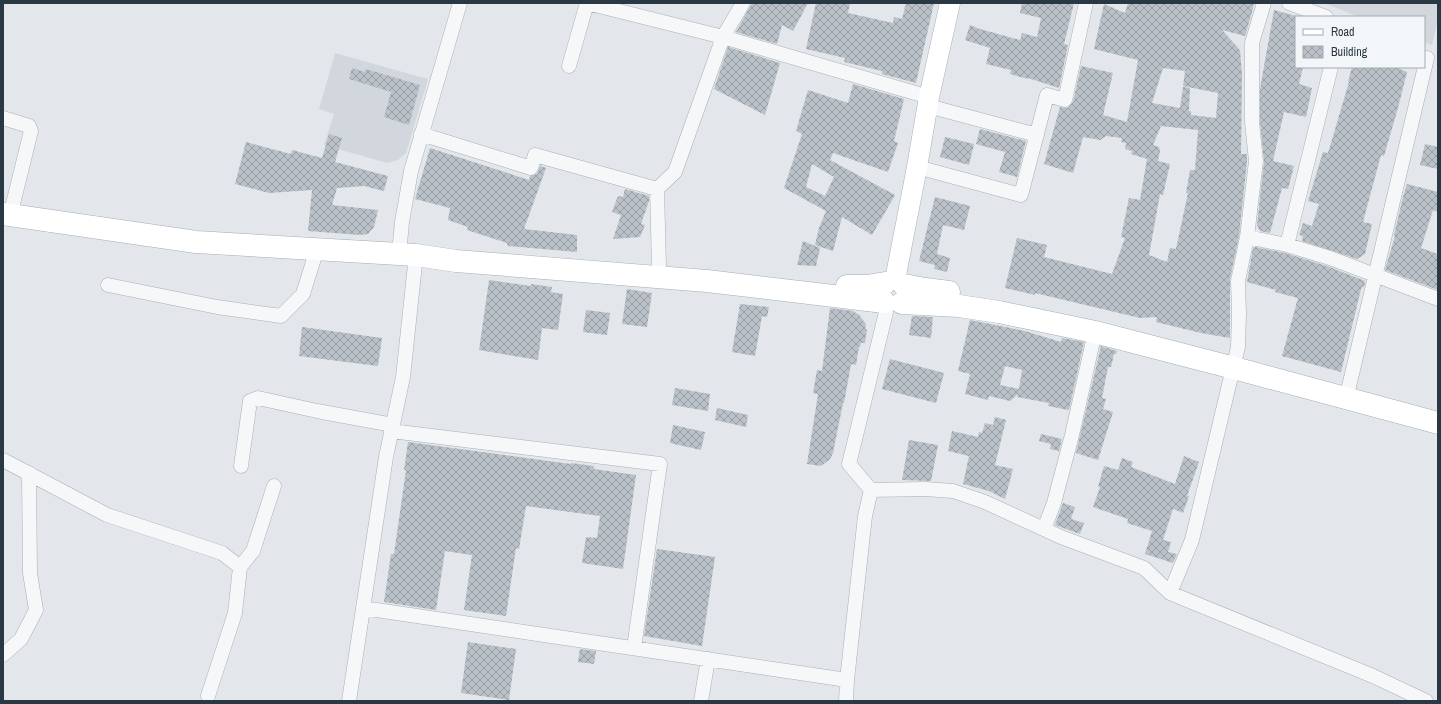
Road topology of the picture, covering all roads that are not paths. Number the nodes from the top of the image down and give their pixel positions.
1 (460, 3) edge
2 (587, 3) edge
3 (743, 3) edge
4 (950, 3) edge
5 (1086, 3) edge
6 (1264, 3) edge
7 (1289, 3) edge
8 (1323, 16) edge
9 (723, 37) junction
10 (1430, 59) edge
11 (569, 66) dead end
12 (1331, 68) edge
13 (928, 102) junction
14 (3, 118) edge
15 (421, 134) junction
16 (1037, 135) junction
17 (917, 167) junction
18 (657, 189) junction
19 (6, 215) edge
20 (1247, 237) junction
21 (1287, 245) junction
22 (317, 249) junction
23 (408, 255) junction
24 (659, 267) junction
25 (1376, 276) junction
26 (108, 285) dead end
27 (893, 293) junction
28 (1438, 299) edge
29 (973, 302) junction
30 (1095, 332) junction
31 (1235, 362) junction
32 (1348, 393) junction
33 (1438, 410) edge
34 (1438, 423) edge
35 (392, 428) junction
36 (3, 460) edge
37 (241, 466) dead end
38 (29, 473) junction
39 (274, 486) dead end
40 (871, 490) junction
41 (1044, 529) junction
42 (240, 567) junction
43 (1170, 593) junction
44 (363, 608) junction
45 (634, 648) junction
46 (3, 655) edge
47 (708, 659) junction
48 (847, 680) junction
49 (208, 696) dead end
50 (349, 701) edge
51 (701, 701) edge
52 (846, 701) edge
53 (1426, 701) edge

1 - 15 street
2 - 9 street
2 - 11 street
3 - 9 street
4 - 13 street
5 - 16 street
6 - 20 street
7 - 8 street
9 - 13 street
9 - 18 street
10 - 25 street
12 - 21 street
13 - 16 street
13 - 17 street
14 - 19 street
15 - 18 street
15 - 23 street
16 - 17 street
17 - 27 street
18 - 24 street
19 - 22 main road
20 - 21 street
20 - 31 street
21 - 25 street
22 - 23 main road
22 - 26 street
23 - 24 main road
23 - 27 main road
23 - 35 street
24 - 27 main road
25 - 28 street
25 - 32 street
27 - 29 main road
27 - 40 street
29 - 30 main road
29 - 31 main road
30 - 31 main road
30 - 41 street
31 - 32 main road
31 - 43 street
32 - 33 main road
32 - 34 main road
35 - 37 street
35 - 44 street
35 - 45 street
36 - 38 street
38 - 42 street
38 - 46 street
39 - 42 street
40 - 41 street
40 - 48 street
41 - 43 street
42 - 49 street
43 - 53 street
44 - 45 street
44 - 50 street
45 - 47 street
47 - 48 street
47 - 51 street
48 - 52 street

